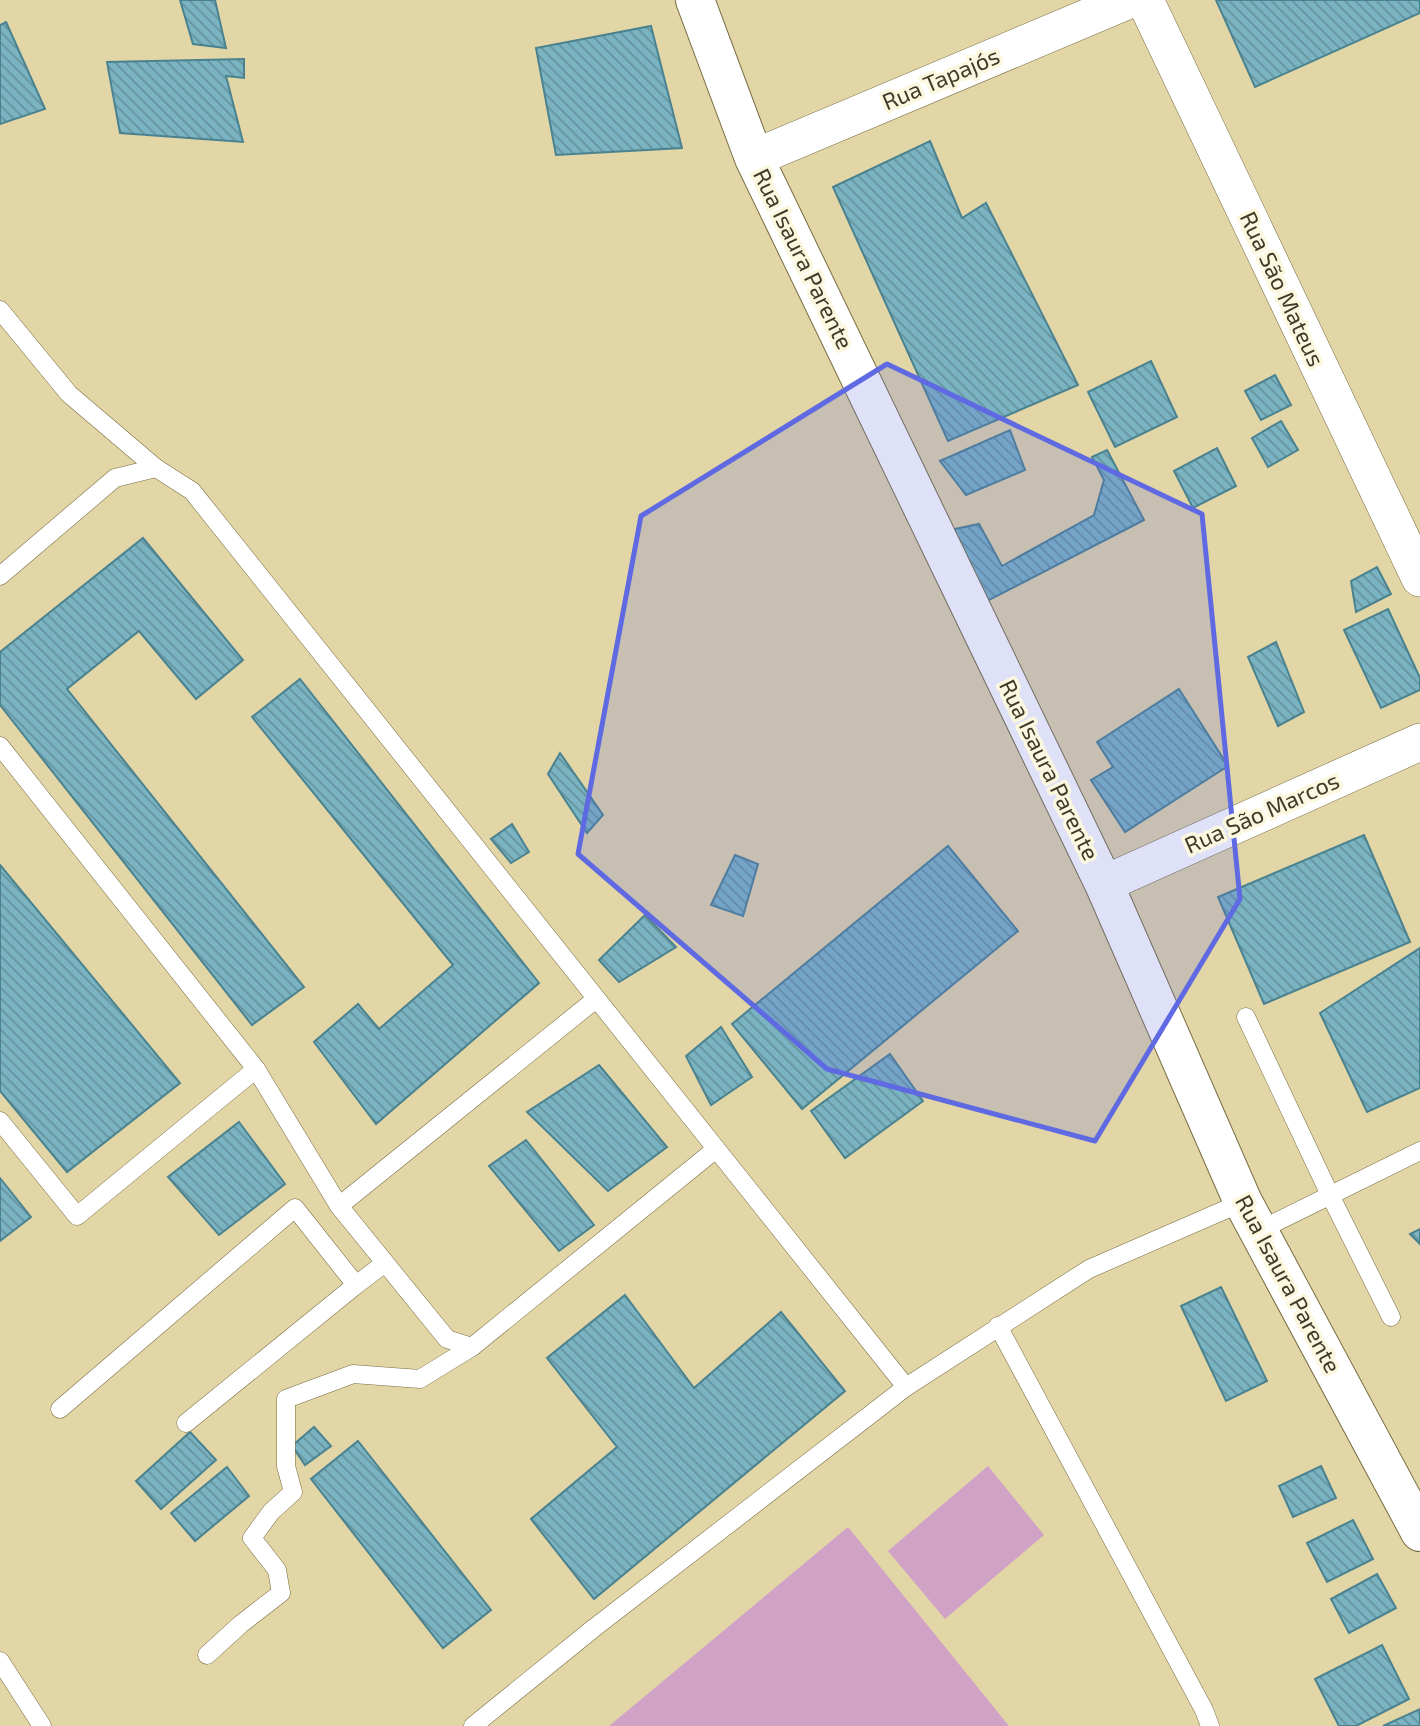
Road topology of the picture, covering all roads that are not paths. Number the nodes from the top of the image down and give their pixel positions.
1 (695, 0) edge
2 (1129, 0) edge
3 (1145, 0) edge
4 (754, 158) junction
5 (0, 310) edge
6 (156, 468) junction
7 (0, 576) edge
8 (1420, 578) edge
9 (1420, 742) edge
10 (0, 746) edge
11 (1104, 884) junction
12 (596, 999) junction
13 (1246, 1017) dead end
14 (256, 1069) junction
15 (0, 1121) edge
16 (716, 1149) junction
17 (1420, 1151) edge
18 (1330, 1195) junction
19 (339, 1206) junction
20 (1250, 1216) junction
21 (385, 1263) junction
22 (356, 1285) junction
23 (1391, 1317) dead end
24 (998, 1326) junction
25 (472, 1347) junction
26 (906, 1388) junction
27 (60, 1409) dead end
28 (186, 1423) dead end
29 (1420, 1532) edge
30 (207, 1655) dead end
31 (0, 1661) edge
32 (42, 1726) edge
33 (473, 1726) edge
34 (1210, 1726) edge

1 - 4 street, Rua Isaura Parente
2 - 4 street, Rua Tapajós
3 - 8 street, Rua São Mateus
4 - 11 street, Rua Isaura Parente
5 - 6 lane
6 - 7 lane
6 - 12 lane
9 - 11 street, Rua São Marcos
10 - 14 lane
11 - 20 street, Rua Isaura Parente
12 - 16 lane
12 - 19 lane
13 - 18 lane
14 - 15 lane
14 - 19 lane
16 - 25 lane
16 - 26 lane
17 - 18 lane
18 - 20 lane
18 - 23 lane
19 - 21 lane
20 - 24 lane
20 - 29 street, Rua Isaura Parente
21 - 22 lane
21 - 25 lane
22 - 27 lane
22 - 28 lane
24 - 26 lane
24 - 34 lane
25 - 30 lane
26 - 33 lane
31 - 32 lane

